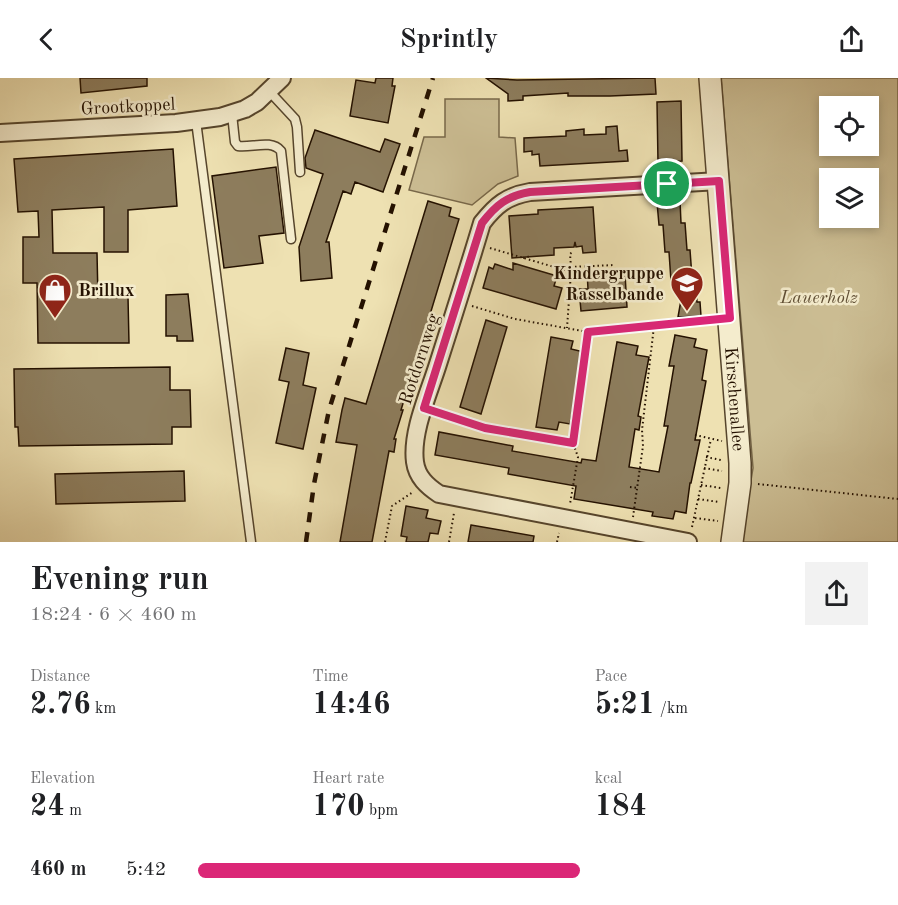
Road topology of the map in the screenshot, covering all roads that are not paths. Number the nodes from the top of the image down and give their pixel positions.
1 (282, 78) edge
2 (710, 78) edge
3 (269, 91) junction
4 (232, 114) junction
5 (196, 121) junction
6 (0, 133) edge
7 (300, 172) dead end
8 (719, 181) junction
9 (291, 239) dead end
10 (740, 509) edge
11 (690, 538) edge
12 (251, 542) edge

1 - 3 street, Grootkoppel
2 - 8 street, Kirschenallee
3 - 4 street, Grootkoppel
3 - 7 lane
4 - 5 street, Grootkoppel
4 - 9 lane
5 - 6 street, Grootkoppel
5 - 12 lane
8 - 10 street, Kirschenallee
8 - 11 street, Rotdornweg

